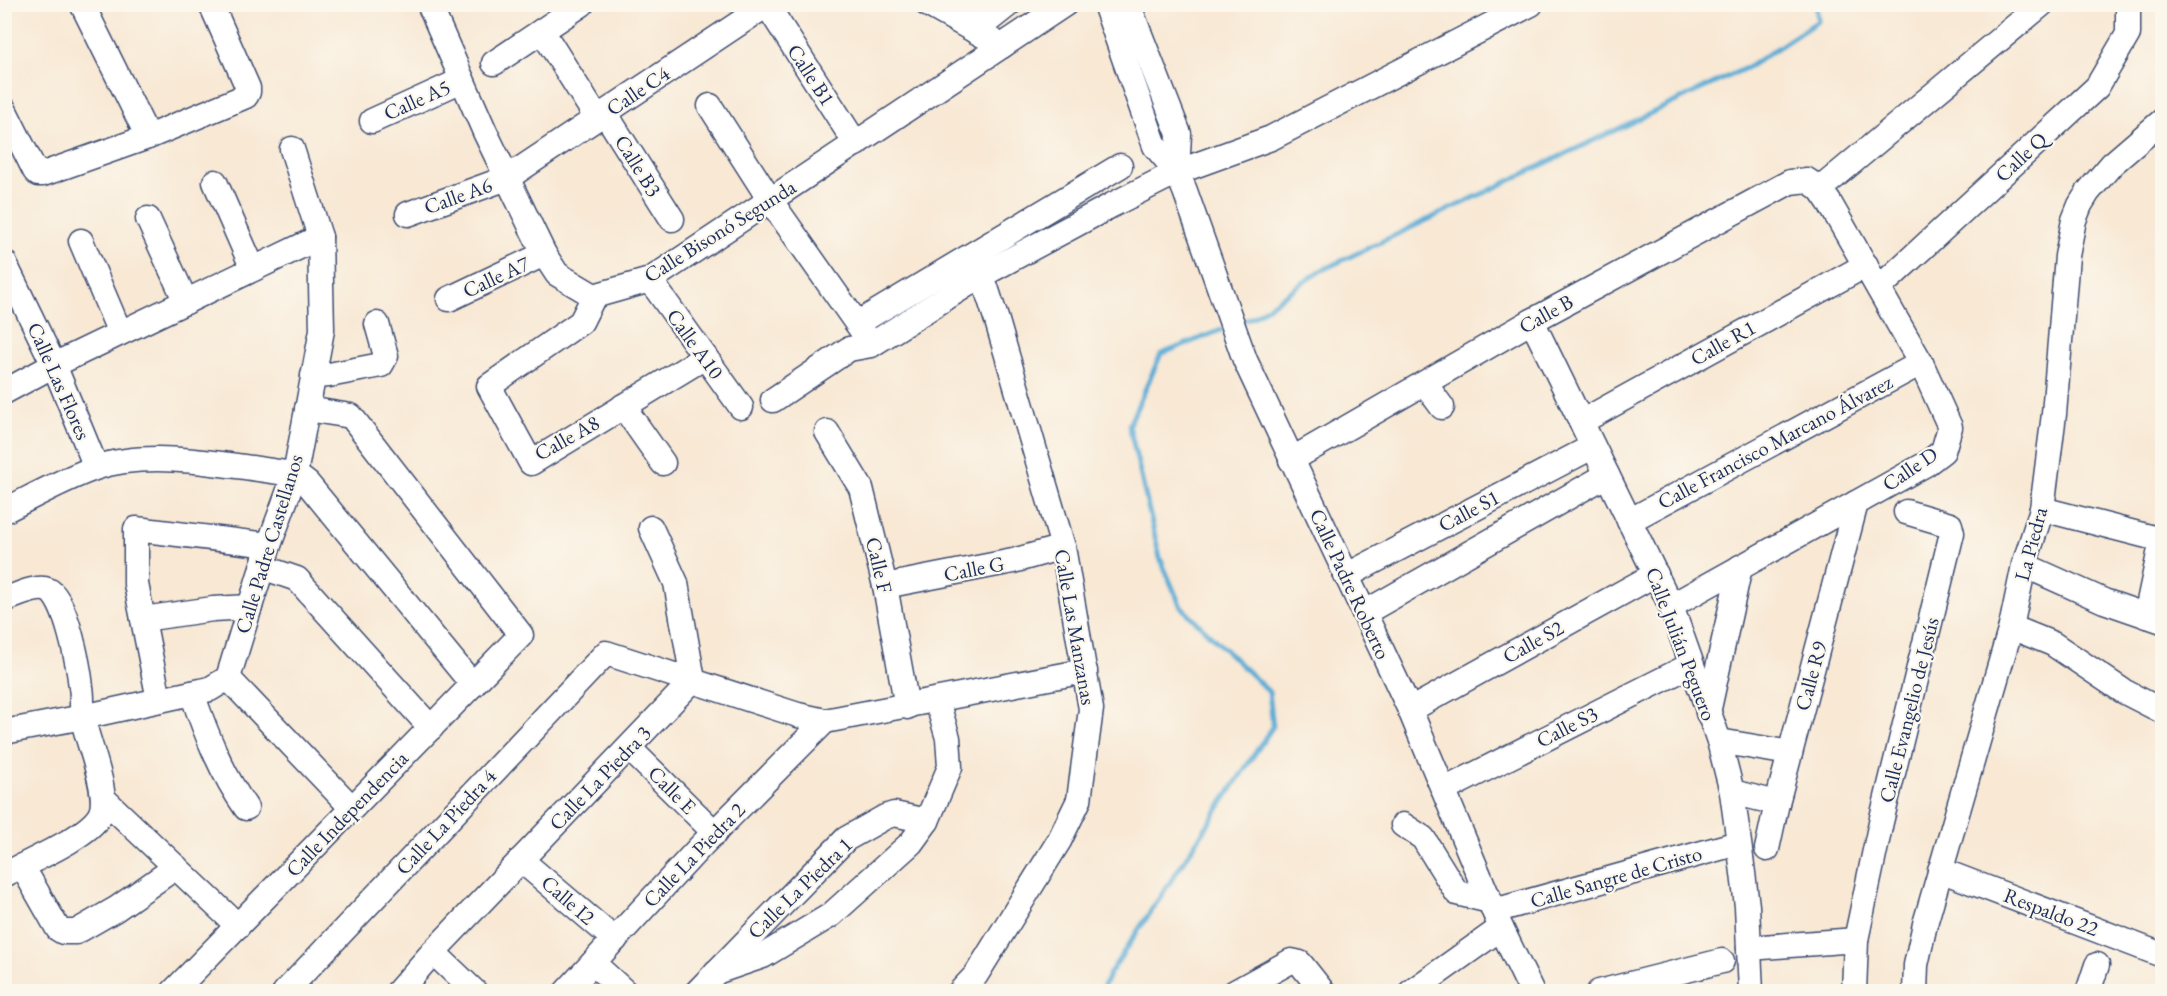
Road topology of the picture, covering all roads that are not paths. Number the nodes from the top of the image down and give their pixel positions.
1 (82, 4) edge
2 (211, 4) edge
3 (429, 4) edge
4 (582, 4) edge
5 (927, 4) edge
6 (961, 4) edge
7 (1010, 4) edge
8 (1065, 4) edge
9 (1106, 4) edge
10 (1128, 4) edge
11 (1532, 4) edge
12 (2042, 4) edge
13 (2128, 4) edge
14 (767, 5) edge
15 (542, 31) junction
16 (975, 31) junction
17 (1002, 46) junction
18 (494, 63) dead end
19 (462, 80) junction
20 (710, 106) dead end
21 (4, 109) edge
22 (601, 116) junction
23 (372, 121) dead end
24 (2163, 121) edge
25 (148, 137) junction
26 (856, 144) junction
27 (292, 149) dead end
28 (1120, 166) dead end
29 (1177, 172) junction
30 (507, 178) junction
31 (215, 182) dead end
32 (1814, 185) junction
33 (770, 200) junction
34 (408, 214) dead end
35 (148, 219) dead end
36 (672, 219) dead end
37 (320, 237) junction
38 (81, 241) dead end
39 (544, 254) junction
40 (4, 262) edge
41 (1866, 265) junction
42 (253, 269) junction
43 (982, 275) junction
44 (650, 280) junction
45 (1879, 288) junction
46 (594, 296) junction
47 (448, 299) dead end
48 (186, 302) junction
49 (1532, 321) junction
50 (858, 323) junction
51 (377, 324) dead end
52 (120, 333) junction
53 (871, 345) junction
54 (705, 357) junction
55 (1921, 363) junction
56 (54, 365) junction
57 (313, 376) junction
58 (1425, 384) junction
59 (4, 392) edge
60 (773, 400) dead end
61 (623, 406) junction
62 (741, 407) dead end
63 (1442, 407) dead end
64 (307, 409) junction
65 (1581, 422) junction
66 (827, 432) dead end
67 (1592, 447) junction
68 (1291, 460) junction
69 (663, 463) dead end
70 (96, 467) junction
71 (295, 474) junction
72 (1607, 476) junction
73 (1856, 503) junction
74 (2042, 509) junction
75 (4, 511) edge
76 (1906, 512) dead end
77 (1629, 521) junction
78 (651, 528) dead end
79 (2162, 540) edge
80 (1063, 547) junction
81 (266, 556) junction
82 (2024, 564) junction
83 (1740, 567) junction
84 (1656, 574) junction
85 (1346, 576) junction
86 (885, 586) junction
87 (4, 600) edge
88 (1671, 606) junction
89 (250, 607) junction
90 (1364, 613) junction
91 (2154, 618) edge
92 (143, 619) junction
93 (2011, 627) junction
94 (1691, 665) junction
95 (1085, 671) junction
96 (228, 678) junction
97 (693, 680) junction
98 (473, 685) junction
99 (192, 693) junction
100 (159, 700) junction
101 (937, 701) junction
102 (907, 707) junction
103 (1410, 710) junction
104 (2163, 711) edge
105 (1708, 713) junction
106 (82, 717) junction
107 (825, 721) junction
108 (431, 728) junction
109 (4, 732) edge
110 (1719, 741) junction
111 (629, 748) junction
112 (1790, 753) junction
113 (1444, 790) junction
114 (1732, 792) junction
115 (105, 800) junction
116 (1777, 802) junction
117 (246, 808) dead end
118 (352, 808) junction
119 (927, 821) junction
120 (1402, 825) dead end
121 (714, 833) junction
122 (1738, 843) junction
123 (1767, 849) dead end
124 (521, 860) junction
125 (176, 867) junction
126 (13, 870) edge
127 (1940, 870) junction
128 (1494, 912) junction
129 (238, 926) junction
130 (615, 940) junction
131 (1856, 940) junction
132 (1749, 948) junction
133 (433, 952) junction
134 (2163, 955) edge
135 (1722, 961) dead end
136 (593, 963) junction
137 (2097, 965) dead end
138 (716, 972) junction
139 (173, 992) edge
140 (285, 992) edge
141 (398, 992) edge
142 (476, 992) edge
143 (566, 992) edge
144 (625, 992) edge
145 (697, 992) edge
146 (960, 992) edge
147 (1235, 992) edge
148 (1323, 992) edge
149 (1411, 992) edge
150 (1533, 992) edge
151 (1599, 992) edge
152 (1751, 992) edge
153 (1854, 992) edge
154 (1915, 992) edge
155 (2088, 992) edge

1 - 25 street
2 - 25 street
3 - 19 street
4 - 15 street
5 - 16 street
6 - 16 street
7 - 16 street
8 - 17 street, Calle Bisonó Segunda
9 - 29 street
10 - 29 street
11 - 29 street
12 - 32 street
13 - 45 street, Calle Q
14 - 22 street, Calle C4
14 - 26 street, Calle B1
15 - 18 street
15 - 22 street, Calle B3
16 - 17 street
17 - 26 street, Calle Bisonó Segunda
19 - 23 street, Calle A5
19 - 30 street
20 - 33 street
21 - 25 street
22 - 30 street, Calle C4
22 - 36 street, Calle B3
24 - 74 street, La Piedra
26 - 33 street, Calle Bisonó Segunda
27 - 37 street, Calle Padre Castellanos
28 - 50 street
29 - 43 street
29 - 68 street, Calle Padre Roberto
30 - 34 street, Calle A6
30 - 39 street
31 - 42 street
32 - 41 street, Calle D
32 - 49 street, Calle B
33 - 44 street, Calle Bisonó Segunda
33 - 50 street
35 - 48 street
37 - 42 street
37 - 57 street, Calle Padre Castellanos
38 - 52 street
39 - 46 street
39 - 47 street, Calle A7
40 - 56 street, Calle Las Flores
41 - 45 street, Calle D
41 - 65 street, Calle R1
42 - 48 street
43 - 53 street
43 - 80 street, Calle Las Manzanas
44 - 46 street, Calle Bisonó Segunda
44 - 54 street, Calle A10
45 - 55 street, Calle D
46 - 61 street, Calle A8
48 - 52 street
49 - 58 street, Calle B
49 - 65 street, Calle Julián Peguero
50 - 53 street
51 - 57 street
52 - 56 street
53 - 60 street
54 - 61 street, Calle A8
54 - 62 street, Calle A10
55 - 73 street, Calle D
55 - 77 street, Calle Francisco Marcano Álvarez
56 - 59 street
56 - 70 street, Calle Las Flores
57 - 64 street, Calle Padre Castellanos
58 - 63 street
58 - 68 street, Calle B
61 - 69 street
64 - 71 street, Calle Padre Castellanos
64 - 98 street, Calle Independencia
65 - 67 street, Calle Julián Peguero
66 - 86 street, Calle F
67 - 72 street, Calle Julián Peguero
67 - 85 street, Calle S1
68 - 85 street, Calle Padre Roberto
70 - 71 street
70 - 75 street
71 - 81 street, Calle Padre Castellanos
71 - 98 street
72 - 77 street, Calle Julián Peguero
72 - 90 street
73 - 83 street, Calle D
73 - 112 street, Calle R9
74 - 79 street
74 - 82 street, La Piedra
76 - 131 street, Calle Evangelio de Jesús
77 - 84 street, Calle Julián Peguero
78 - 97 street
79 - 91 street
80 - 86 street, Calle G
80 - 95 street, Calle Las Manzanas
81 - 89 street, Calle Padre Castellanos
81 - 92 street
81 - 108 street
82 - 91 street
82 - 93 street, La Piedra
83 - 88 street, Calle D
83 - 105 street
84 - 88 street, Calle Julián Peguero
84 - 103 street, Calle S2
85 - 90 street, Calle Padre Roberto
86 - 102 street, Calle F
87 - 106 street
88 - 94 street, Calle Julián Peguero
89 - 92 street
89 - 96 street, Calle Padre Castellanos
90 - 103 street, Calle Padre Roberto
92 - 100 street
93 - 104 street
93 - 127 street, La Piedra
94 - 105 street, Calle Julián Peguero
94 - 113 street, Calle S3
95 - 101 street
95 - 146 street, Calle Las Manzanas
96 - 99 street
96 - 118 street
97 - 107 street
97 - 111 street, Calle La Piedra 3
97 - 140 street, Calle La Piedra 4
98 - 108 street, Calle Independencia
99 - 100 street
99 - 117 street
100 - 106 street
101 - 102 street
101 - 119 street, Calle La Piedra 1
102 - 107 street
103 - 113 street, Calle Padre Roberto
105 - 110 street, Calle Julián Peguero
106 - 109 street
106 - 115 street
107 - 121 street, Calle La Piedra 2
108 - 118 street, Calle Independencia
110 - 112 street
110 - 114 street, Calle Julián Peguero
111 - 121 street, Calle E
111 - 124 street, Calle La Piedra 3
112 - 116 street, Calle R9
113 - 128 street, Calle Padre Roberto
114 - 116 street
114 - 122 street, Calle Julián Peguero
115 - 125 street
115 - 126 street
116 - 123 street, Calle R9
118 - 129 street, Calle Independencia
119 - 138 street, Calle La Piedra 1
119 - 138 street, Calle La Piedra 1
120 - 128 street
121 - 130 street, Calle La Piedra 2
122 - 128 street, Calle Sangre de Cristo
122 - 132 street, Calle Julián Peguero
124 - 130 street, Calle I2
124 - 133 street, Calle La Piedra 3
125 - 126 street
125 - 129 street
127 - 134 street, Respaldo 22
127 - 154 street, La Piedra
128 - 149 street
128 - 150 street, Calle Padre Roberto
129 - 139 street, Calle Independencia
130 - 136 street, Calle La Piedra 2
131 - 132 street
131 - 153 street
132 - 152 street, Calle Julián Peguero
133 - 141 street, Calle La Piedra 3
133 - 142 street
135 - 151 street
136 - 143 street, Calle La Piedra 2
136 - 144 street
137 - 155 street
138 - 145 street, Calle La Piedra 1
147 - 148 street

